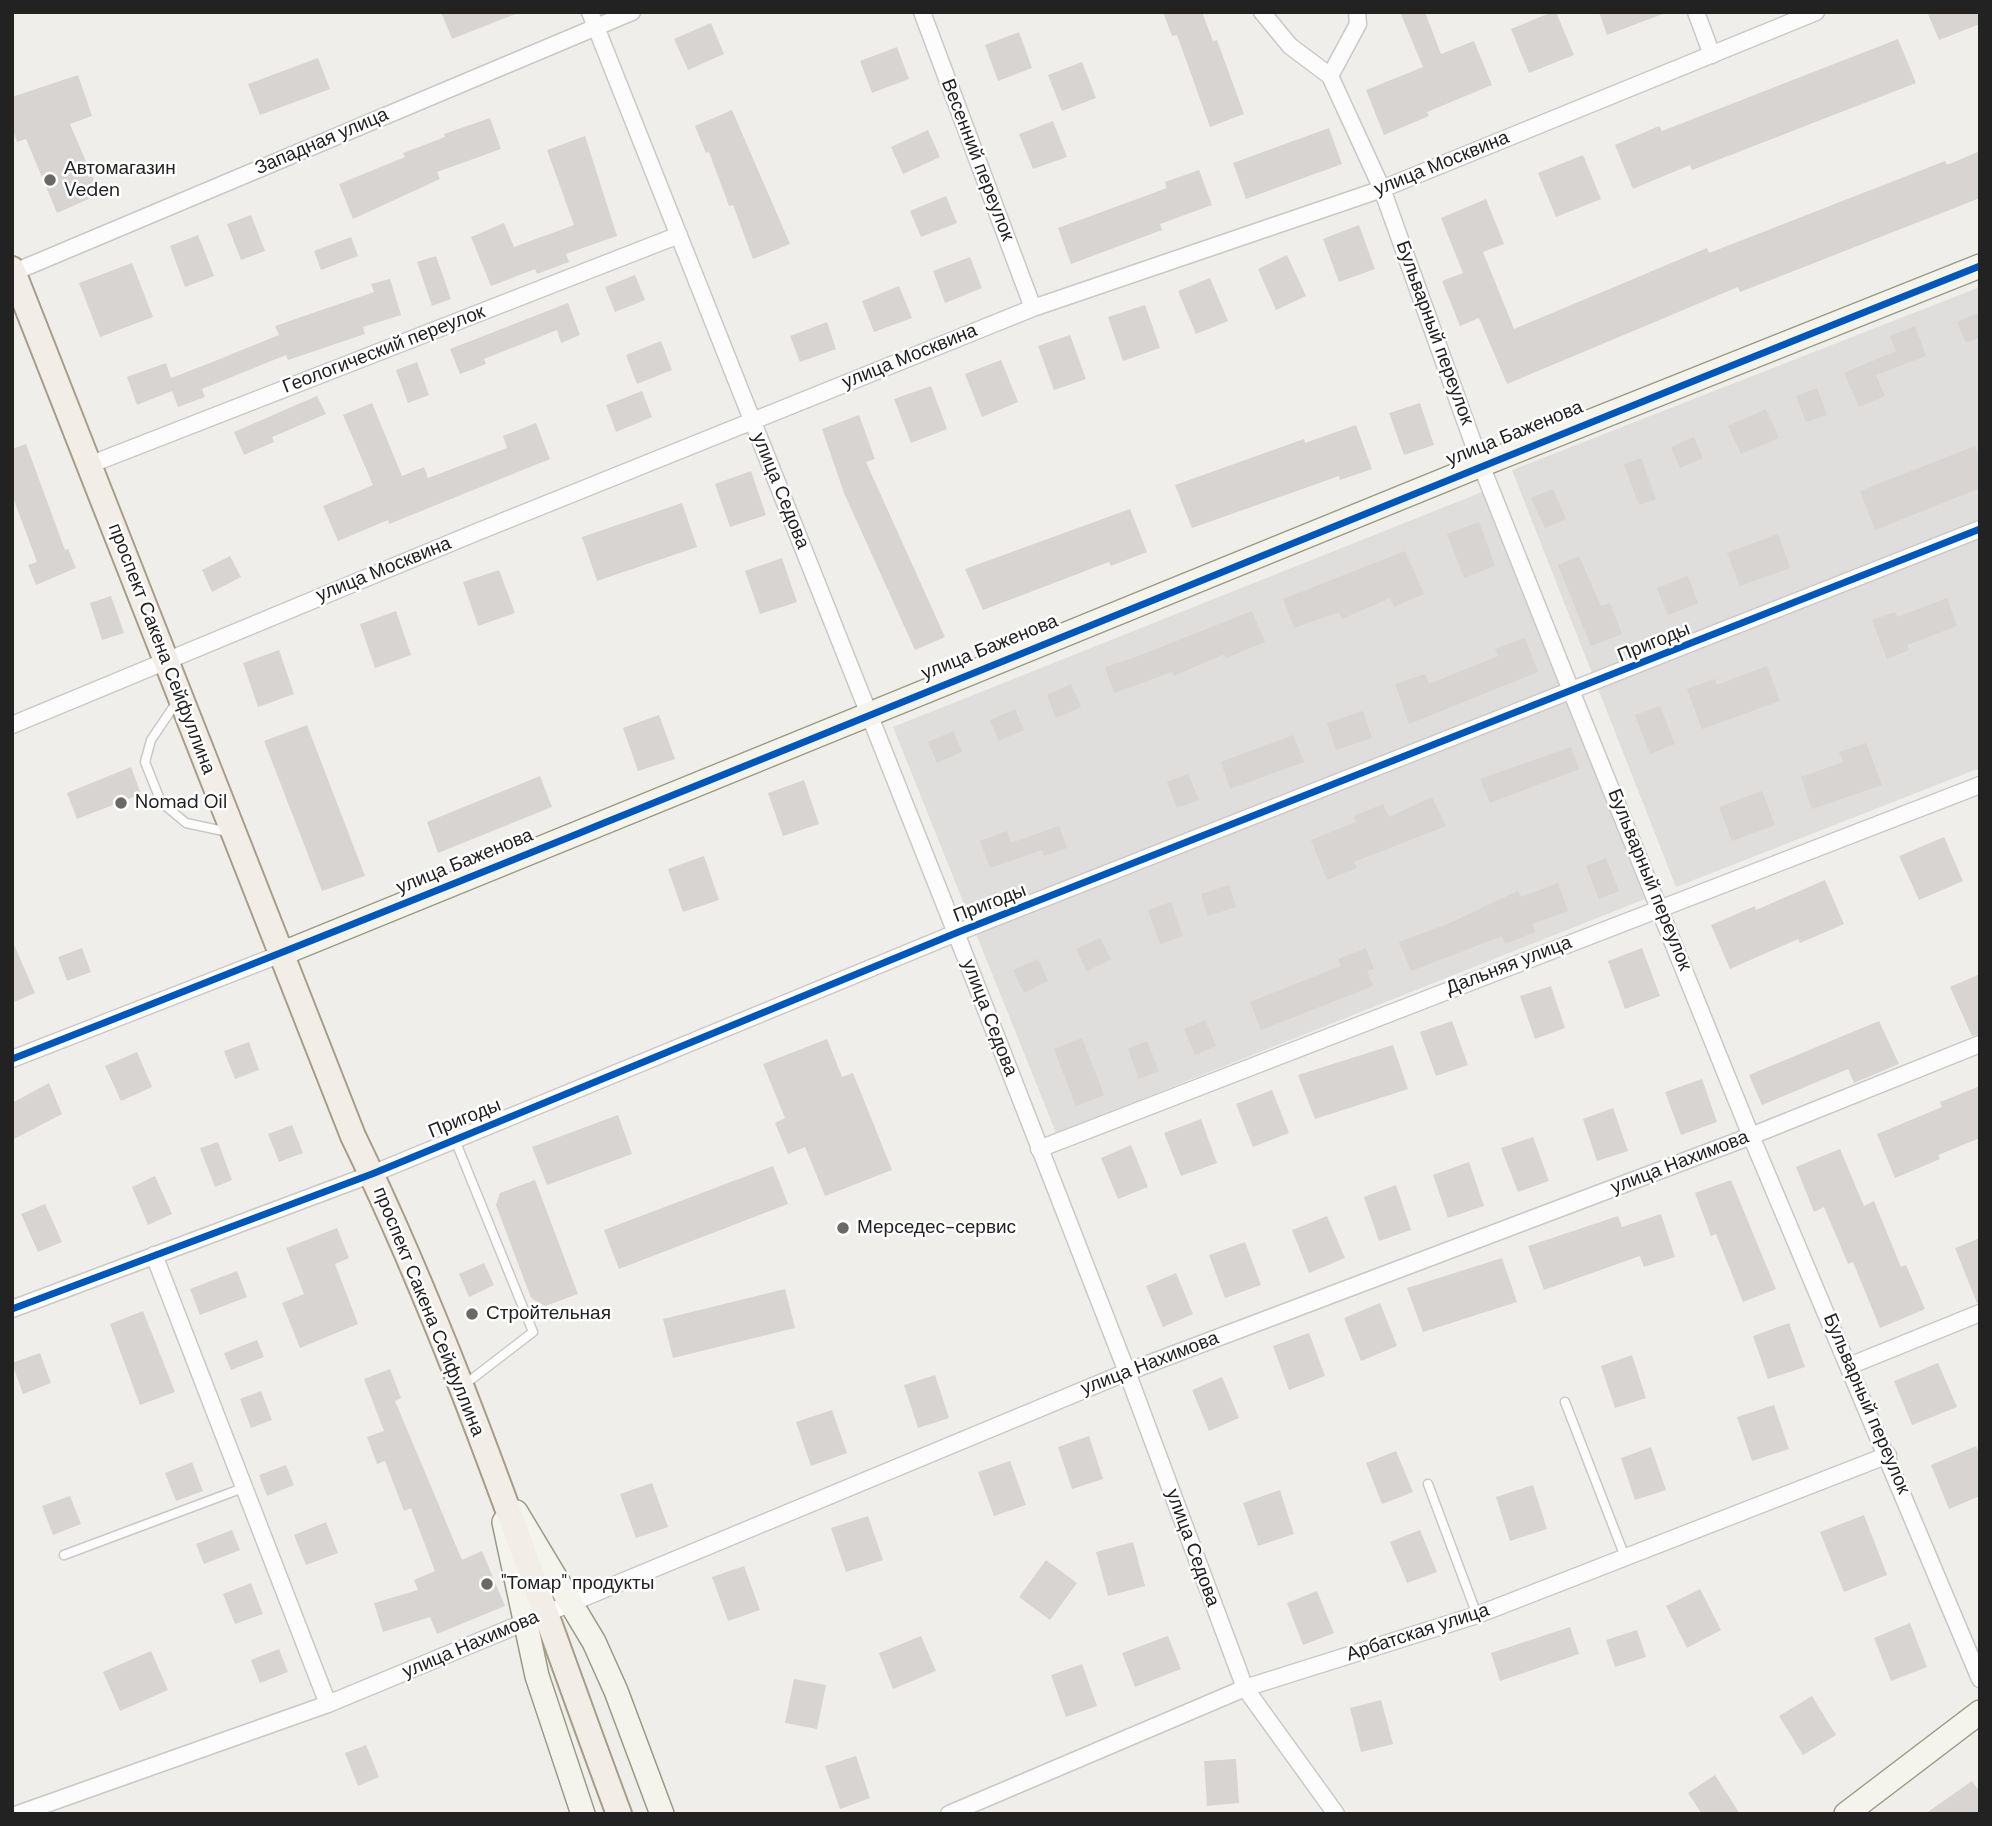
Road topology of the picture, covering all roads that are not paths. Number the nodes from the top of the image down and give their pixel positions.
1 (632, 12) edge
2 (922, 12) edge
3 (1262, 12) edge
4 (1357, 12) edge
5 (1696, 12) edge
6 (1816, 12) edge
7 (593, 19) edge
8 (1712, 55) junction
9 (1330, 76) junction
10 (1382, 189) junction
11 (679, 235) junction
12 (1980, 266) edge
13 (13, 271) edge
14 (1033, 308) junction
15 (752, 420) junction
16 (89, 465) junction
17 (1481, 465) junction
18 (1980, 529) edge
19 (165, 660) junction
20 (1572, 693) junction
21 (180, 698) junction
22 (869, 714) junction
23 (12, 725) edge
24 (1980, 785) edge
25 (234, 834) junction
26 (1660, 907) junction
27 (956, 933) junction
28 (281, 954) junction
29 (1980, 1044) edge
30 (12, 1059) edge
31 (1751, 1136) junction
32 (455, 1140) junction
33 (1040, 1149) junction
34 (372, 1174) junction
35 (154, 1255) junction
36 (12, 1309) edge
37 (1980, 1313) edge
38 (1850, 1366) junction
39 (1127, 1372) junction
40 (460, 1388) junction
41 (1565, 1402) dead end
42 (1888, 1455) junction
43 (494, 1478) junction
44 (1429, 1484) dead end
45 (243, 1488) junction
46 (64, 1555) dead end
47 (1625, 1557) junction
48 (572, 1603) junction
49 (1477, 1615) junction
50 (535, 1618) junction
51 (1980, 1679) edge
52 (1245, 1688) junction
53 (328, 1704) junction
54 (1980, 1712) edge
55 (18, 1814) edge
56 (583, 1814) edge
57 (619, 1814) edge
58 (662, 1814) edge
59 (949, 1814) edge
60 (1336, 1814) edge
61 (1846, 1814) edge

1 - 7 street, Западная улица
2 - 14 street, Весенний переулок
3 - 9 street, Бульварный переулок
4 - 9 street
5 - 8 street
6 - 8 street, улица Москвина
7 - 11 street, улица Седова
7 - 13 street, Западная улица
8 - 10 street, улица Москвина
9 - 10 street, Бульварный переулок
10 - 14 street, улица Москвина
10 - 17 street, Бульварный переулок
11 - 15 street, улица Седова
11 - 16 street, Геологический переулок
12 - 17 street, улица Баженова
13 - 16 main road, проспект Сакена Сейфуллина
14 - 15 street, улица Москвина
15 - 19 street, улица Москвина
15 - 22 street, улица Седова
16 - 19 main road, проспект Сакена Сейфуллина
17 - 20 street, Бульварный переулок
17 - 22 street, улица Баженова
18 - 20 street, Пригоды
19 - 21 main road, проспект Сакена Сейфуллина
19 - 23 street, улица Москвина
20 - 26 street, Бульварный переулок
20 - 27 street, Пригоды
21 - 25 main road, проспект Сакена Сейфуллина
21 - 25 lane
22 - 27 street, улица Седова
22 - 28 street, улица Баженова
24 - 26 street, Дальняя улица
25 - 28 main road, проспект Сакена Сейфуллина
26 - 31 street, Бульварный переулок
26 - 33 street, Дальняя улица
27 - 32 street, Пригоды
27 - 33 street, улица Седова
28 - 30 street, улица Баженова
28 - 34 main road, проспект Сакена Сейфуллина
29 - 31 street, улица Нахимова
31 - 38 street, Бульварный переулок
31 - 39 street, улица Нахимова
32 - 34 street, Пригоды
32 - 40 lane
33 - 39 street, улица Седова
34 - 35 street, Пригоды
34 - 40 main road, проспект Сакена Сейфуллина
35 - 36 street, Пригоды
35 - 45 street
37 - 38 street
38 - 42 street, Бульварный переулок
39 - 48 street, улица Нахимова
39 - 52 street, улица Седова
40 - 43 main road, проспект Сакена Сейфуллина
41 - 47 lane
42 - 47 street, Арбатская улица
42 - 51 street, Бульварный переулок
43 - 48 street
43 - 50 main road, проспект Сакена Сейфуллина
44 - 49 lane
45 - 46 lane
45 - 53 street
47 - 49 street, Арбатская улица
48 - 50 street, улица Нахимова
48 - 58 street
49 - 52 street, Арбатская улица
50 - 53 street, улица Нахимова
50 - 56 street
50 - 57 main road, проспект Сакена Сейфуллина
52 - 59 street, Арбатская улица
52 - 60 street, улица Седова
53 - 55 street, улица Нахимова
54 - 61 street

